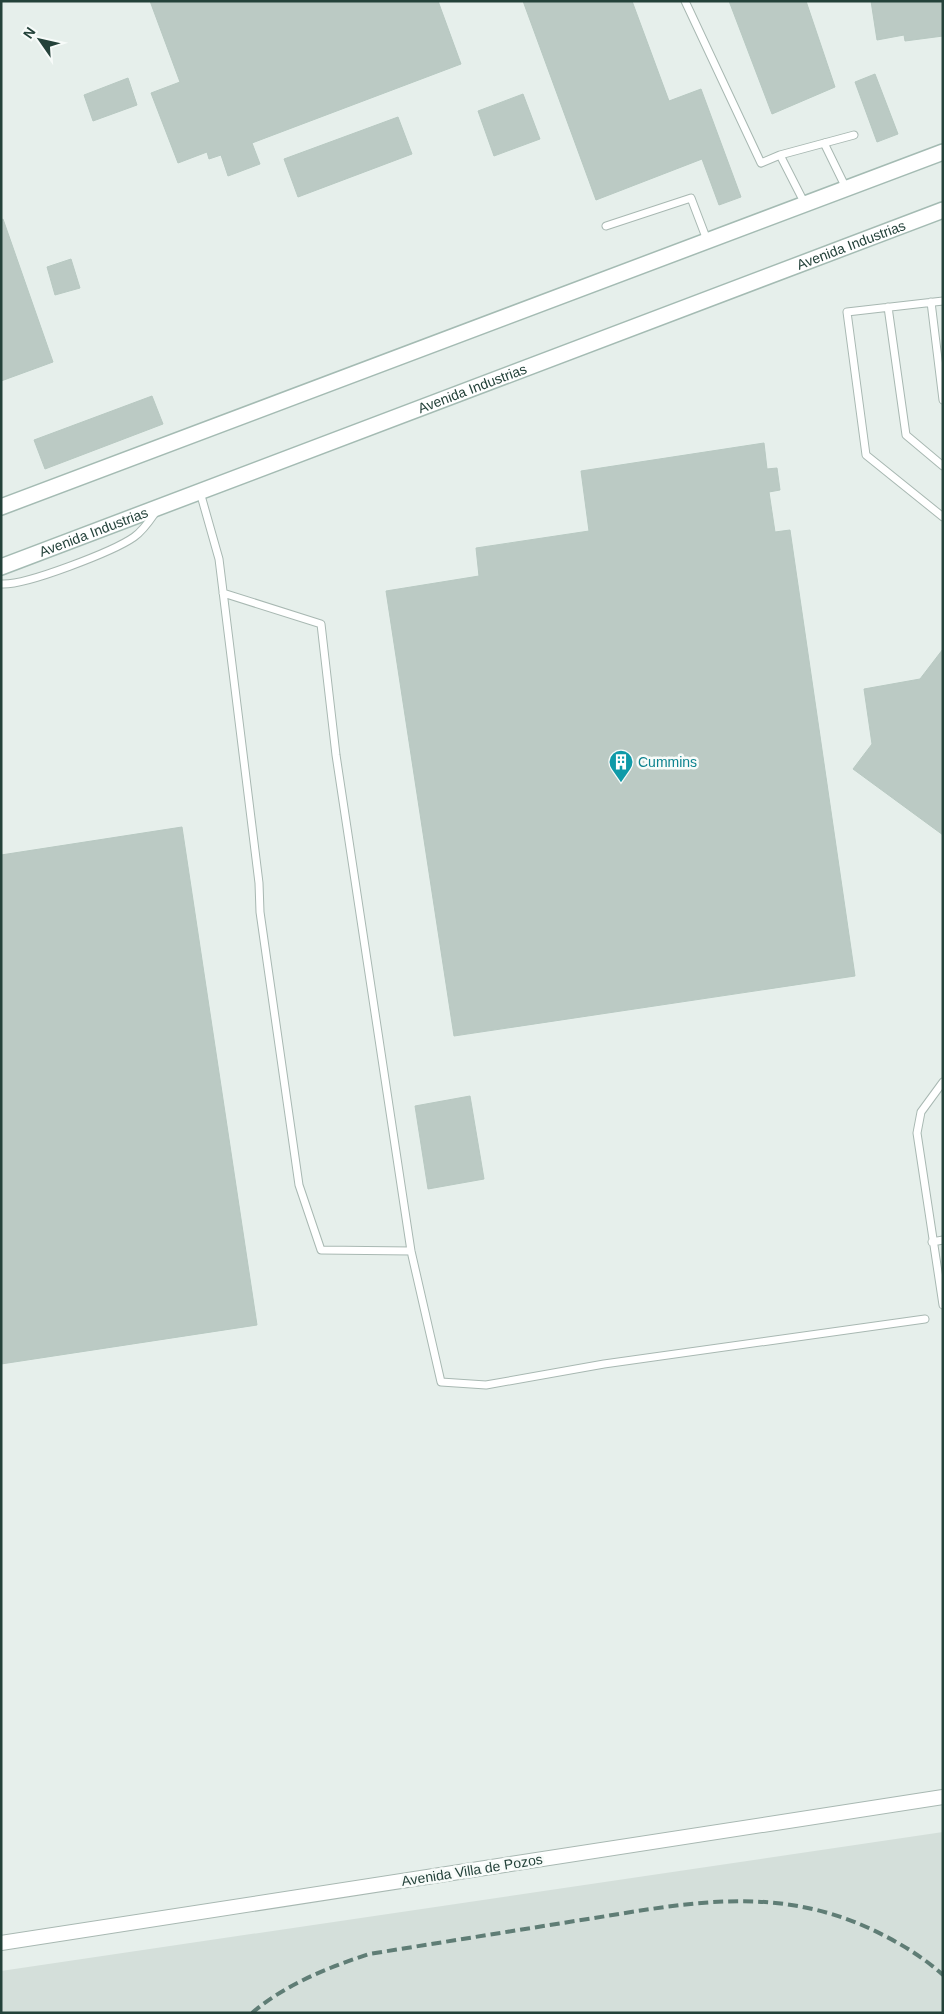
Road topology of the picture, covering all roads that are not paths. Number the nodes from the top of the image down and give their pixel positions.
1 (685, 1) edge
2 (854, 135) dead end
3 (824, 143) junction
4 (943, 152) edge
5 (780, 155) junction
6 (846, 188) junction
7 (806, 204) junction
8 (943, 210) edge
9 (606, 226) dead end
10 (708, 241) junction
11 (943, 301) edge
12 (931, 302) junction
13 (888, 307) junction
14 (943, 400) edge
15 (943, 466) edge
16 (200, 492) junction
17 (162, 506) junction
18 (1, 507) edge
19 (943, 517) edge
20 (1, 566) edge
21 (1, 584) edge
22 (223, 593) junction
23 (943, 1082) edge
24 (943, 1240) edge
25 (932, 1242) junction
26 (410, 1251) junction
27 (943, 1305) edge
28 (925, 1319) dead end
29 (943, 1797) edge
30 (1, 1943) edge

1 - 5 lane
2 - 3 lane
3 - 5 lane
3 - 6 lane
4 - 6 main road
5 - 7 lane
6 - 7 main road
7 - 10 main road
8 - 16 main road, Avenida Industrias
9 - 10 lane
10 - 18 main road
11 - 12 lane
12 - 13 lane
12 - 14 lane
13 - 15 lane
13 - 19 lane
16 - 17 main road, Avenida Industrias
16 - 22 lane
17 - 20 main road, Avenida Industrias
17 - 21 lane
22 - 26 lane
22 - 26 lane
23 - 25 lane
24 - 25 lane
25 - 27 lane
26 - 28 lane
29 - 30 street, Avenida Villa de Pozos

